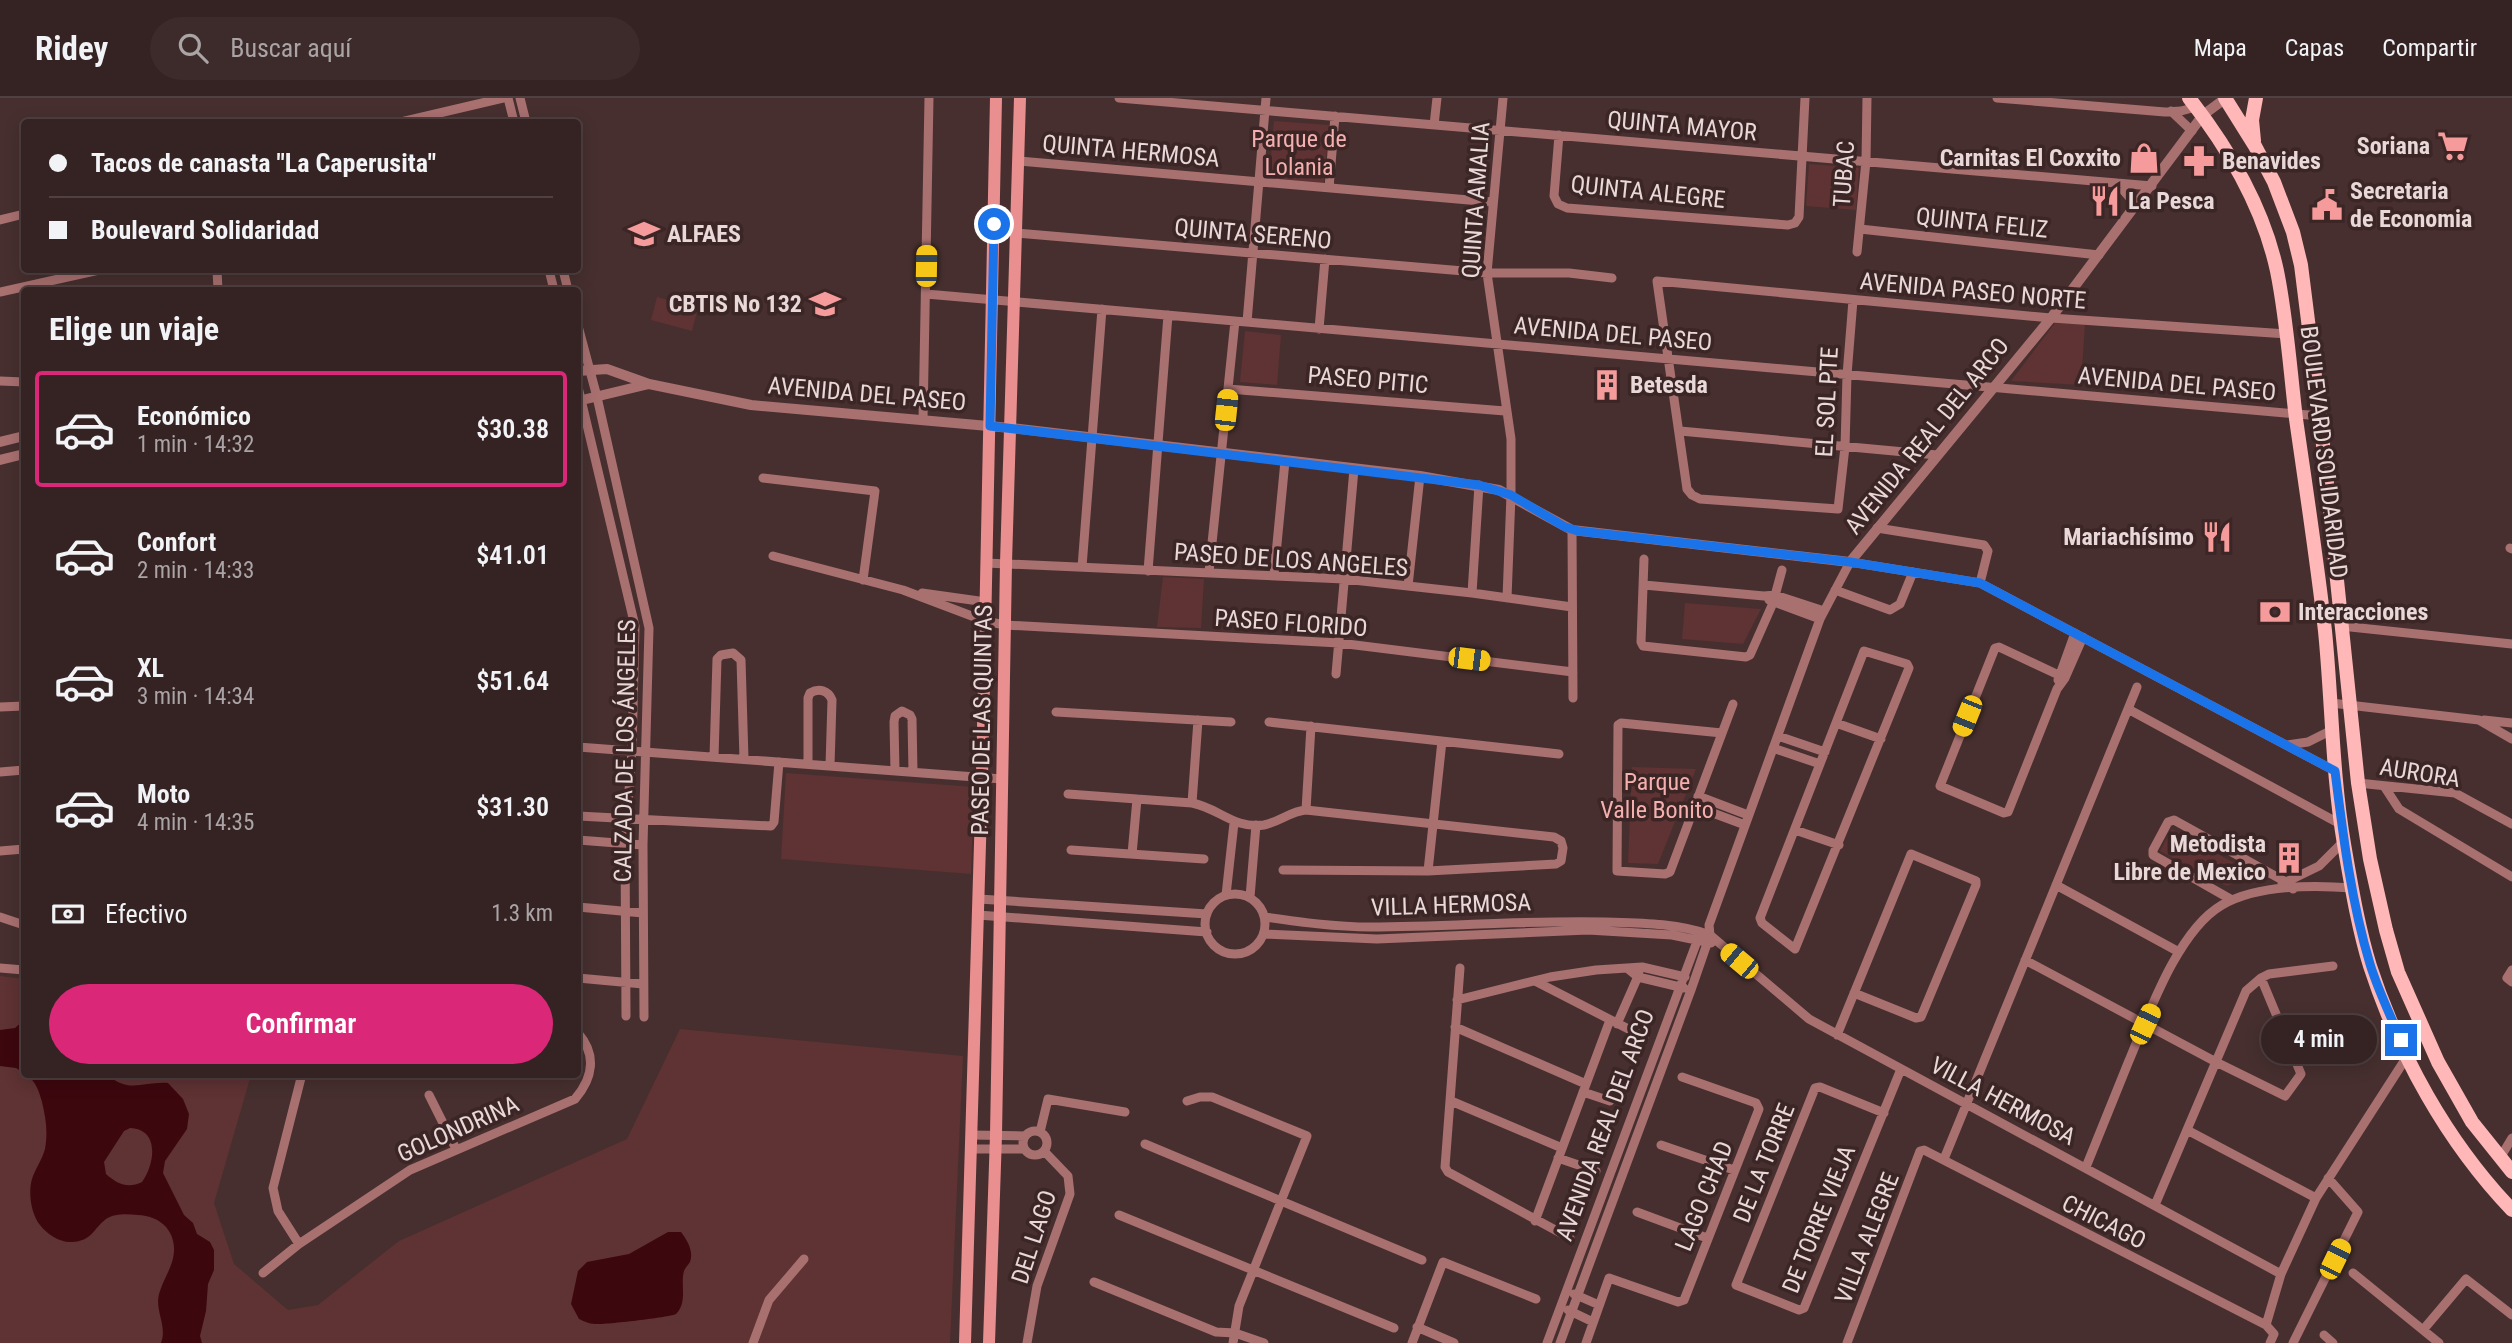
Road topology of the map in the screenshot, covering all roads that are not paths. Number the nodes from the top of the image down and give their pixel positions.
1 (505, 98) edge
2 (520, 98) edge
3 (929, 98) edge
4 (996, 98) edge
5 (1020, 98) edge
6 (1119, 98) edge
7 (1266, 98) edge
8 (1437, 98) edge
9 (1503, 98) edge
10 (1805, 98) edge
11 (1867, 98) edge
12 (1997, 98) edge
13 (2225, 98) edge
14 (2256, 98) edge
15 (2196, 106) edge
16 (1265, 110) junction
17 (2171, 111) junction
18 (1335, 116) junction
19 (414, 119) edge
20 (513, 119) edge
21 (525, 119) edge
22 (1434, 125) junction
23 (1500, 130) junction
24 (2192, 131) junction
25 (1559, 135) junction
26 (2255, 146) junction
27 (1803, 156) junction
28 (1018, 161) junction
29 (1866, 161) junction
30 (1259, 182) junction
31 (2117, 183) junction
32 (2152, 186) junction
33 (1329, 188) junction
34 (1492, 202) junction
35 (2137, 206) junction
36 (21, 215) edge
37 (0, 219) edge
38 (1860, 229) junction
39 (1016, 233) junction
40 (1857, 252) dead end
41 (1253, 253) junction
42 (2099, 255) junction
43 (1325, 259) junction
44 (86, 273) edge
45 (1487, 273) junction
46 (1612, 278) dead end
47 (21, 287) edge
48 (22, 287) edge
49 (0, 292) edge
50 (926, 294) junction
51 (992, 300) junction
52 (1853, 300) junction
53 (1014, 302) junction
54 (1102, 309) junction
55 (1168, 315) junction
56 (2052, 318) junction
57 (1235, 321) junction
58 (1247, 322) junction
59 (1319, 329) junction
60 (2287, 334) junction
61 (581, 337) edge
62 (1495, 344) junction
63 (1668, 359) junction
64 (590, 369) junction
65 (581, 370) edge
66 (1847, 375) junction
67 (0, 382) edge
68 (21, 382) edge
69 (649, 384) junction
70 (1992, 388) junction
71 (1228, 389) junction
72 (597, 397) junction
73 (581, 401) edge
74 (581, 409) edge
75 (1505, 411) junction
76 (2296, 415) junction
77 (2320, 416) junction
78 (923, 420) junction
79 (990, 426) junction
80 (1011, 428) junction
81 (1680, 431) junction
82 (21, 437) edge
83 (1092, 438) junction
84 (0, 442) edge
85 (1158, 446) junction
86 (1845, 447) junction
87 (1222, 454) junction
88 (21, 455) edge
89 (1937, 455) junction
90 (0, 460) edge
91 (1285, 461) junction
92 (1354, 469) junction
93 (1420, 476) junction
94 (763, 478) dead end
95 (1479, 485) junction
96 (1511, 495) junction
97 (1877, 528) junction
98 (1572, 530) junction
99 (773, 556) dead end
100 (1644, 559) dead end
101 (1850, 562) junction
102 (986, 563) junction
103 (1006, 563) junction
104 (1082, 567) junction
105 (1148, 570) junction
106 (1782, 570) dead end
107 (1209, 572) junction
108 (1913, 572) junction
109 (1274, 575) junction
110 (1345, 579) junction
111 (863, 580) junction
112 (1980, 583) junction
113 (1644, 585) junction
114 (1408, 586) junction
115 (903, 590) junction
116 (1835, 590) junction
117 (1472, 593) junction
118 (1507, 598) junction
119 (1771, 598) junction
120 (986, 602) junction
121 (1572, 607) junction
122 (1822, 615) junction
123 (985, 621) junction
124 (1005, 625) junction
125 (2341, 626) junction
126 (2079, 635) junction
127 (1339, 643) junction
128 (2512, 644) edge
129 (1573, 672) junction
130 (1336, 674) dead end
131 (2062, 676) junction
132 (2137, 687) dead end
133 (1573, 698) dead end
134 (2331, 703) junction
135 (1733, 704) dead end
136 (2350, 705) junction
137 (21, 706) edge
138 (0, 707) edge
139 (2128, 709) junction
140 (1056, 712) dead end
141 (1198, 720) junction
142 (2479, 720) junction
143 (1231, 722) dead end
144 (1269, 722) dead end
145 (1836, 723) junction
146 (2512, 723) edge
147 (1311, 726) junction
148 (2332, 730) junction
149 (1722, 733) junction
150 (1778, 736) junction
151 (1881, 739) junction
152 (2512, 739) edge
153 (1442, 741) junction
154 (2285, 745) junction
155 (581, 747) edge
156 (1773, 748) junction
157 (632, 750) junction
158 (647, 751) junction
159 (1825, 752) junction
160 (1559, 754) dead end
161 (713, 757) junction
162 (744, 759) junction
163 (779, 762) junction
164 (808, 764) junction
165 (1821, 764) junction
166 (831, 766) junction
167 (21, 770) edge
168 (895, 771) junction
169 (2335, 771) junction
170 (0, 772) edge
171 (913, 772) junction
172 (982, 777) junction
173 (1002, 779) junction
174 (2358, 783) junction
175 (2384, 786) junction
176 (1068, 794) dead end
177 (1698, 796) junction
178 (1137, 799) junction
179 (1192, 803) junction
180 (1694, 806) junction
181 (1306, 810) junction
182 (1748, 815) junction
183 (581, 816) edge
184 (627, 820) junction
185 (644, 820) junction
186 (1234, 823) junction
187 (1433, 824) junction
188 (2512, 824) edge
189 (1256, 825) junction
190 (1745, 825) junction
191 (2342, 825) junction
192 (1795, 830) junction
193 (581, 840) edge
194 (2343, 842) junction
195 (625, 844) junction
196 (643, 845) junction
197 (1839, 845) junction
198 (21, 849) edge
199 (1071, 850) dead end
200 (0, 851) edge
201 (1132, 854) junction
202 (1204, 859) dead end
203 (1283, 870) dead end
204 (1428, 871) junction
205 (2512, 877) edge
206 (2056, 885) junction
207 (2290, 886) junction
208 (2353, 888) junction
209 (1226, 895) junction
210 (1250, 897) junction
211 (979, 899) junction
212 (2232, 900) junction
213 (1000, 901) junction
214 (581, 907) edge
215 (624, 911) junction
216 (643, 913) junction
217 (1207, 914) junction
218 (978, 915) junction
219 (0, 916) edge
220 (1000, 916) junction
221 (1265, 917) junction
222 (21, 924) edge
223 (1207, 932) junction
224 (1264, 934) junction
225 (1704, 937) junction
226 (2179, 952) junction
227 (2025, 960) junction
228 (2333, 966) dead end
229 (1642, 967) junction
230 (0, 968) edge
231 (1460, 968) dead end
232 (1627, 968) junction
233 (21, 970) edge
234 (2512, 970) edge
235 (1638, 977) junction
236 (581, 978) edge
237 (2261, 978) junction
238 (1694, 980) junction
239 (1535, 981) junction
240 (1681, 982) junction
241 (2512, 982) edge
242 (625, 983) junction
243 (643, 984) junction
244 (1691, 990) junction
245 (1854, 993) junction
246 (1457, 1000) junction
247 (626, 1016) dead end
248 (644, 1017) dead end
249 (1613, 1022) junction
250 (2145, 1024) junction
251 (1455, 1027) junction
252 (1837, 1035) junction
253 (1644, 1037) dead end
254 (581, 1038) edge
255 (2407, 1055) junction
256 (2216, 1062) junction
257 (1902, 1069) junction
258 (1682, 1077) dead end
259 (301, 1078) edge
260 (1584, 1088) junction
261 (429, 1095) dead end
262 (1187, 1101) dead end
263 (1451, 1101) junction
264 (1610, 1101) dead end
265 (1967, 1104) junction
266 (1125, 1112) dead end
267 (1884, 1113) junction
268 (1632, 1117) junction
269 (1642, 1121) junction
270 (2187, 1130) junction
271 (1040, 1132) junction
272 (971, 1135) junction
273 (1025, 1136) junction
274 (2512, 1138) edge
275 (995, 1142) junction
276 (1145, 1144) dead end
277 (1661, 1145) dead end
278 (1562, 1148) junction
279 (456, 1149) junction
280 (970, 1149) junction
281 (1024, 1149) junction
282 (1926, 1150) joint
283 (1044, 1151) junction
284 (1558, 1158) junction
285 (2500, 1158) junction
286 (1944, 1159) junction
287 (2086, 1167) junction
288 (1734, 1170) junction
289 (1596, 1171) dead end
290 (2512, 1172) edge
291 (2328, 1178) junction
292 (2316, 1198) junction
293 (1280, 1202) junction
294 (2155, 1205) junction
295 (2512, 1210) edge
296 (1637, 1212) dead end
297 (1119, 1215) dead end
298 (1535, 1221) junction
299 (1570, 1238) dead end
300 (1707, 1238) junction
301 (299, 1244) junction
302 (804, 1259) dead end
303 (1422, 1260) dead end
304 (1255, 1269) junction
305 (263, 1273) dead end
306 (2353, 1273) dead end
307 (2281, 1274) junction
308 (1094, 1282) dead end
309 (1736, 1282) joint
310 (1566, 1291) junction
311 (1577, 1296) junction
312 (1536, 1298) dead end
313 (1599, 1305) junction
314 (1560, 1307) junction
315 (1571, 1312) junction
316 (2512, 1315) edge
317 (1593, 1322) junction
318 (2266, 1325) junction
319 (1417, 1327) junction
320 (1394, 1328) dead end
321 (2423, 1330) junction
322 (2324, 1335) dead end
323 (1232, 1340) edge
324 (753, 1343) edge
325 (965, 1343) edge
326 (989, 1343) edge
327 (1027, 1343) edge
328 (1264, 1343) edge
329 (1412, 1343) edge
330 (1454, 1343) edge
331 (1547, 1343) edge
332 (1560, 1343) edge
333 (1586, 1343) edge
334 (1847, 1343) edge
335 (2270, 1343) edge
336 (2293, 1343) edge
337 (2333, 1343) edge
338 (2438, 1343) edge

1 - 19 street
1 - 20 street
2 - 21 street
3 - 50 street
4 - 51 main road, PASEO DE LAS QUINTAS
5 - 28 main road, PASEO DE LAS QUINTAS
6 - 16 street, QUINTA MAYOR
7 - 16 street
8 - 22 street
9 - 23 street, QUINTA AMALIA
10 - 27 street
11 - 29 street, TUBAC
12 - 17 street
13 - 15 street, AVENIDA REAL DEL ARCO
13 - 26 main road, BOULEVARD SOLIDARIDAD
14 - 26 main road
15 - 17 street
15 - 24 street, AVENIDA REAL DEL ARCO
15 - 60 main road, BOULEVARD SOLIDARIDAD
16 - 18 street, QUINTA MAYOR
16 - 30 street
17 - 24 street
18 - 22 street, QUINTA MAYOR
18 - 33 street
22 - 23 street, QUINTA MAYOR
23 - 25 street, QUINTA MAYOR
23 - 34 street, QUINTA AMALIA
24 - 32 street, AVENIDA REAL DEL ARCO
25 - 27 street, QUINTA MAYOR
25 - 27 street, QUINTA ALEGRE
26 - 77 main road, BOULEVARD SOLIDARIDAD
27 - 29 street, QUINTA MAYOR
28 - 30 street, QUINTA HERMOSA
28 - 39 main road, PASEO DE LAS QUINTAS
29 - 31 street, QUINTA MAYOR
29 - 38 street, TUBAC
30 - 33 street, QUINTA HERMOSA
30 - 41 street
31 - 32 street, QUINTA MAYOR
31 - 35 street
32 - 35 street, AVENIDA REAL DEL ARCO
33 - 34 street, QUINTA HERMOSA
34 - 45 street, QUINTA AMALIA
35 - 42 street, AVENIDA REAL DEL ARCO
36 - 37 street
38 - 40 street, TUBAC
38 - 42 street, QUINTA FELIZ
39 - 41 street, QUINTA SERENO
39 - 53 main road, PASEO DE LAS QUINTAS
41 - 43 street, QUINTA SERENO
41 - 58 street
42 - 56 street, AVENIDA REAL DEL ARCO
43 - 45 street, QUINTA SERENO
43 - 59 street
44 - 48 street
45 - 46 street
45 - 62 street, QUINTA AMALIA
47 - 49 street
50 - 51 street, AVENIDA DEL PASEO
50 - 78 street
51 - 53 street, AVENIDA DEL PASEO
51 - 79 main road, PASEO DE LAS QUINTAS
52 - 56 street, AVENIDA PASEO NORTE
52 - 63 street, AVENIDA PASEO NORTE
52 - 66 street, EL SOL PTE
53 - 54 street, AVENIDA DEL PASEO
53 - 80 main road, PASEO DE LAS QUINTAS
54 - 55 street, AVENIDA DEL PASEO
54 - 83 street
55 - 57 street, AVENIDA DEL PASEO
55 - 85 street
56 - 60 street, AVENIDA PASEO NORTE
56 - 70 street, AVENIDA REAL DEL ARCO
57 - 58 street, AVENIDA DEL PASEO
57 - 71 street
58 - 59 street, AVENIDA DEL PASEO
59 - 62 street, AVENIDA DEL PASEO
60 - 76 main road, BOULEVARD SOLIDARIDAD
61 - 64 street, CALZADA DE LOS ÁNGELES
62 - 63 street, AVENIDA DEL PASEO
62 - 75 street, QUINTA AMALIA
63 - 66 street, AVENIDA DEL PASEO
63 - 81 street
64 - 65 street
64 - 69 street
64 - 72 street, CALZADA DE LOS ÁNGELES
66 - 70 street, AVENIDA DEL PASEO
66 - 86 street, EL SOL PTE
67 - 68 street
69 - 72 street, AVENIDA DEL PASEO
69 - 78 street, AVENIDA DEL PASEO
70 - 76 street, AVENIDA DEL PASEO
70 - 89 street, AVENIDA REAL DEL ARCO
71 - 75 street, PASEO PITIC
71 - 87 street
72 - 73 street, AVENIDA DEL PASEO
72 - 158 street, CALZADA DE LOS ÁNGELES
74 - 157 street, CALZADA DE LOS ÁNGELES
75 - 96 street, QUINTA AMALIA
76 - 77 street, AVENIDA DEL PASEO
76 - 134 main road, BOULEVARD SOLIDARIDAD
77 - 125 main road, BOULEVARD SOLIDARIDAD
78 - 79 street, AVENIDA DEL PASEO
79 - 80 street, AVENIDA DEL PASEO
79 - 102 main road, PASEO DE LAS QUINTAS
80 - 83 street, AVENIDA DEL PASEO
80 - 103 main road, PASEO DE LAS QUINTAS
81 - 86 street
81 - 86 street, EL SOL PTE
82 - 84 street
83 - 85 street, AVENIDA DEL PASEO
83 - 104 street
85 - 87 street, AVENIDA DEL PASEO
85 - 105 street
86 - 89 street
87 - 91 street, AVENIDA DEL PASEO
87 - 107 street
88 - 90 street
89 - 97 street, AVENIDA REAL DEL ARCO
91 - 92 street, AVENIDA DEL PASEO
91 - 109 street
92 - 93 street, AVENIDA DEL PASEO
92 - 110 street
93 - 95 street, AVENIDA DEL PASEO
93 - 114 street
94 - 111 street
95 - 96 street, AVENIDA DEL PASEO
95 - 117 street
96 - 98 street, AVENIDA DEL PASEO
96 - 118 street, QUINTA AMALIA
97 - 101 street, AVENIDA REAL DEL ARCO
97 - 112 street
98 - 101 street, AVENIDA DEL PASEO
98 - 121 street
99 - 111 street
100 - 113 street
101 - 108 street
101 - 116 street, AVENIDA REAL DEL ARCO
102 - 103 street, PASEO DE LOS ANGELES
102 - 120 main road, PASEO DE LAS QUINTAS
103 - 104 street, PASEO DE LOS ANGELES
103 - 124 main road, PASEO DE LAS QUINTAS
104 - 105 street, PASEO DE LOS ANGELES
105 - 107 street, PASEO DE LOS ANGELES
106 - 119 street
107 - 109 street, PASEO DE LOS ANGELES
108 - 112 street
108 - 116 street
109 - 110 street, PASEO DE LOS ANGELES
110 - 114 street, PASEO DE LOS ANGELES
110 - 127 street
111 - 115 street
112 - 126 street
113 - 119 street
113 - 119 street
114 - 117 street, PASEO DE LOS ANGELES
115 - 120 street
115 - 123 street, PASEO FLORIDO
116 - 122 street, AVENIDA REAL DEL ARCO
117 - 118 street, PASEO DE LOS ANGELES
118 - 121 street, PASEO DE LOS ANGELES
119 - 122 street
120 - 123 main road, PASEO DE LAS QUINTAS
121 - 129 street
122 - 150 street, AVENIDA REAL DEL ARCO
123 - 124 street, PASEO FLORIDO
123 - 172 main road, PASEO DE LAS QUINTAS
124 - 127 street, PASEO FLORIDO
124 - 173 main road, PASEO DE LAS QUINTAS
125 - 128 street
125 - 136 main road, BOULEVARD SOLIDARIDAD
126 - 131 street
126 - 154 street
127 - 129 street, PASEO FLORIDO
127 - 130 street
129 - 133 street
131 - 131 street
132 - 139 street
134 - 136 street
134 - 148 main road, BOULEVARD SOLIDARIDAD
135 - 149 street
136 - 142 street
136 - 174 main road, BOULEVARD SOLIDARIDAD
137 - 138 street
139 - 191 street
139 - 206 street
140 - 141 street
141 - 143 street
141 - 179 street
142 - 146 street
142 - 152 street
144 - 147 street
145 - 151 street
145 - 151 street
145 - 159 street
147 - 153 street
147 - 181 street
148 - 154 street
148 - 169 main road, BOULEVARD SOLIDARIDAD
149 - 177 street
149 - 180 street
150 - 156 street, AVENIDA REAL DEL ARCO
150 - 159 street
151 - 197 street
153 - 160 street
153 - 187 street
154 - 169 street
155 - 157 street
156 - 165 street
156 - 182 street, AVENIDA REAL DEL ARCO
157 - 158 street
157 - 184 street, CALZADA DE LOS ÁNGELES
158 - 161 street
158 - 185 street, CALZADA DE LOS ÁNGELES
159 - 165 street
161 - 162 street
161 - 162 street
162 - 163 street
163 - 164 street
163 - 185 street
164 - 166 street
164 - 166 street
165 - 192 street
166 - 168 street
167 - 170 street
168 - 171 street
168 - 171 street
169 - 191 main road, BOULEVARD SOLIDARIDAD
171 - 172 street
172 - 173 street
172 - 211 main road, PASEO DE LAS QUINTAS
173 - 213 main road, PASEO DE LAS QUINTAS
174 - 175 street, AURORA
174 - 285 main road, BOULEVARD SOLIDARIDAD
175 - 188 street, AURORA
175 - 205 street
176 - 178 street
177 - 180 street
177 - 182 street
178 - 179 street
178 - 201 street
179 - 186 street
180 - 190 street
181 - 187 street
181 - 189 street
182 - 190 street, AVENIDA REAL DEL ARCO
183 - 184 street
184 - 185 street
184 - 195 street, CALZADA DE LOS ÁNGELES
185 - 196 street, CALZADA DE LOS ÁNGELES
186 - 189 street
186 - 209 street
187 - 204 street
187 - 204 street
189 - 210 street
190 - 225 street, AVENIDA REAL DEL ARCO
191 - 194 main road, BOULEVARD SOLIDARIDAD
192 - 197 street
192 - 197 street
193 - 195 street
194 - 207 street
194 - 208 main road, BOULEVARD SOLIDARIDAD
195 - 196 street
195 - 215 street, CALZADA DE LOS ÁNGELES
196 - 216 street, CALZADA DE LOS ÁNGELES
198 - 200 street
199 - 201 street
201 - 202 street
203 - 204 street
206 - 226 street
206 - 227 street
207 - 208 street
207 - 212 street
207 - 212 street
208 - 255 main road, BOULEVARD SOLIDARIDAD
209 - 210 street
209 - 217 street
210 - 221 street
211 - 213 street
211 - 218 main road, PASEO DE LAS QUINTAS
212 - 226 street
213 - 217 street
213 - 220 main road, PASEO DE LAS QUINTAS
214 - 215 street
215 - 216 street
215 - 242 street, CALZADA DE LOS ÁNGELES
216 - 243 street, CALZADA DE LOS ÁNGELES
217 - 223 street
218 - 220 street
218 - 272 main road, PASEO DE LAS QUINTAS
219 - 222 street
220 - 223 street
220 - 275 main road, PASEO DE LAS QUINTAS
221 - 224 street
221 - 225 street, VILLA HERMOSA
223 - 224 street
224 - 225 street, VILLA HERMOSA
225 - 238 street, AVENIDA REAL DEL ARCO
225 - 240 street, AVENIDA REAL DEL ARCO
225 - 252 street, VILLA HERMOSA
226 - 250 street
227 - 250 street
227 - 265 street
228 - 237 street
229 - 232 street
229 - 235 street
229 - 240 street
230 - 233 street
231 - 246 street
232 - 235 street
232 - 239 street
234 - 241 street
235 - 240 street
235 - 249 street
236 - 242 street
237 - 256 street
237 - 256 street
238 - 240 street
238 - 244 street, AVENIDA REAL DEL ARCO
239 - 246 street
239 - 249 street
240 - 244 street
240 - 268 street, AVENIDA REAL DEL ARCO
242 - 243 street
242 - 247 street, CALZADA DE LOS ÁNGELES
243 - 248 street, CALZADA DE LOS ÁNGELES
244 - 269 street, AVENIDA REAL DEL ARCO
245 - 245 street
245 - 252 street
246 - 251 street
249 - 253 street
249 - 260 street
250 - 256 street
250 - 287 street
251 - 260 street
251 - 263 street
252 - 257 street, VILLA HERMOSA
254 - 279 street, GOLONDRINA
255 - 291 street
255 - 295 main road, BOULEVARD SOLIDARIDAD
256 - 270 street
257 - 265 street, VILLA HERMOSA
257 - 267 street
258 - 288 street, LAGO CHAD
259 - 301 street
260 - 264 street
260 - 278 street
261 - 279 street
262 - 293 street
263 - 278 street
263 - 298 street
265 - 286 street
265 - 287 street, VILLA HERMOSA
266 - 271 street
267 - 309 street, DE LA TORRE
267 - 309 street, DE TORRE VIEJA
268 - 269 street
268 - 310 street, AVENIDA REAL DEL ARCO
269 - 311 street, AVENIDA REAL DEL ARCO
270 - 292 street
270 - 294 street
271 - 273 street
271 - 283 street
272 - 275 street
272 - 280 main road, PASEO DE LAS QUINTAS
273 - 275 street
273 - 281 street
274 - 285 street
275 - 280 street
275 - 281 street
275 - 326 main road, PASEO DE LAS QUINTAS
276 - 293 street
277 - 288 street
278 - 284 street
279 - 301 street, GOLONDRINA
280 - 325 main road, PASEO DE LAS QUINTAS
281 - 283 street
282 - 286 street, CHICAGO
282 - 334 street, VILLA ALEGRE
283 - 327 street, DEL LAGO
284 - 289 street
284 - 298 street
285 - 290 main road, BOULEVARD SOLIDARIDAD
286 - 318 street, CHICAGO
287 - 294 street, VILLA HERMOSA
288 - 300 street, LAGO CHAD
291 - 292 street
291 - 336 street
292 - 307 street
293 - 303 street
293 - 304 street
294 - 307 street, VILLA HERMOSA
296 - 300 street
297 - 304 street
298 - 299 street
300 - 313 street, LAGO CHAD
301 - 305 street, GOLONDRINA
302 - 324 street
304 - 320 street
304 - 323 street
306 - 321 street
307 - 318 street
308 - 323 street
310 - 311 street
310 - 314 street, AVENIDA REAL DEL ARCO
311 - 313 street
311 - 315 street, AVENIDA REAL DEL ARCO
312 - 319 street
313 - 317 street
314 - 315 street
314 - 331 street, AVENIDA REAL DEL ARCO
315 - 317 street
315 - 332 street, AVENIDA REAL DEL ARCO
316 - 321 street
317 - 333 street
318 - 335 street
319 - 329 street
319 - 330 street
321 - 338 street
322 - 337 street
323 - 328 street

